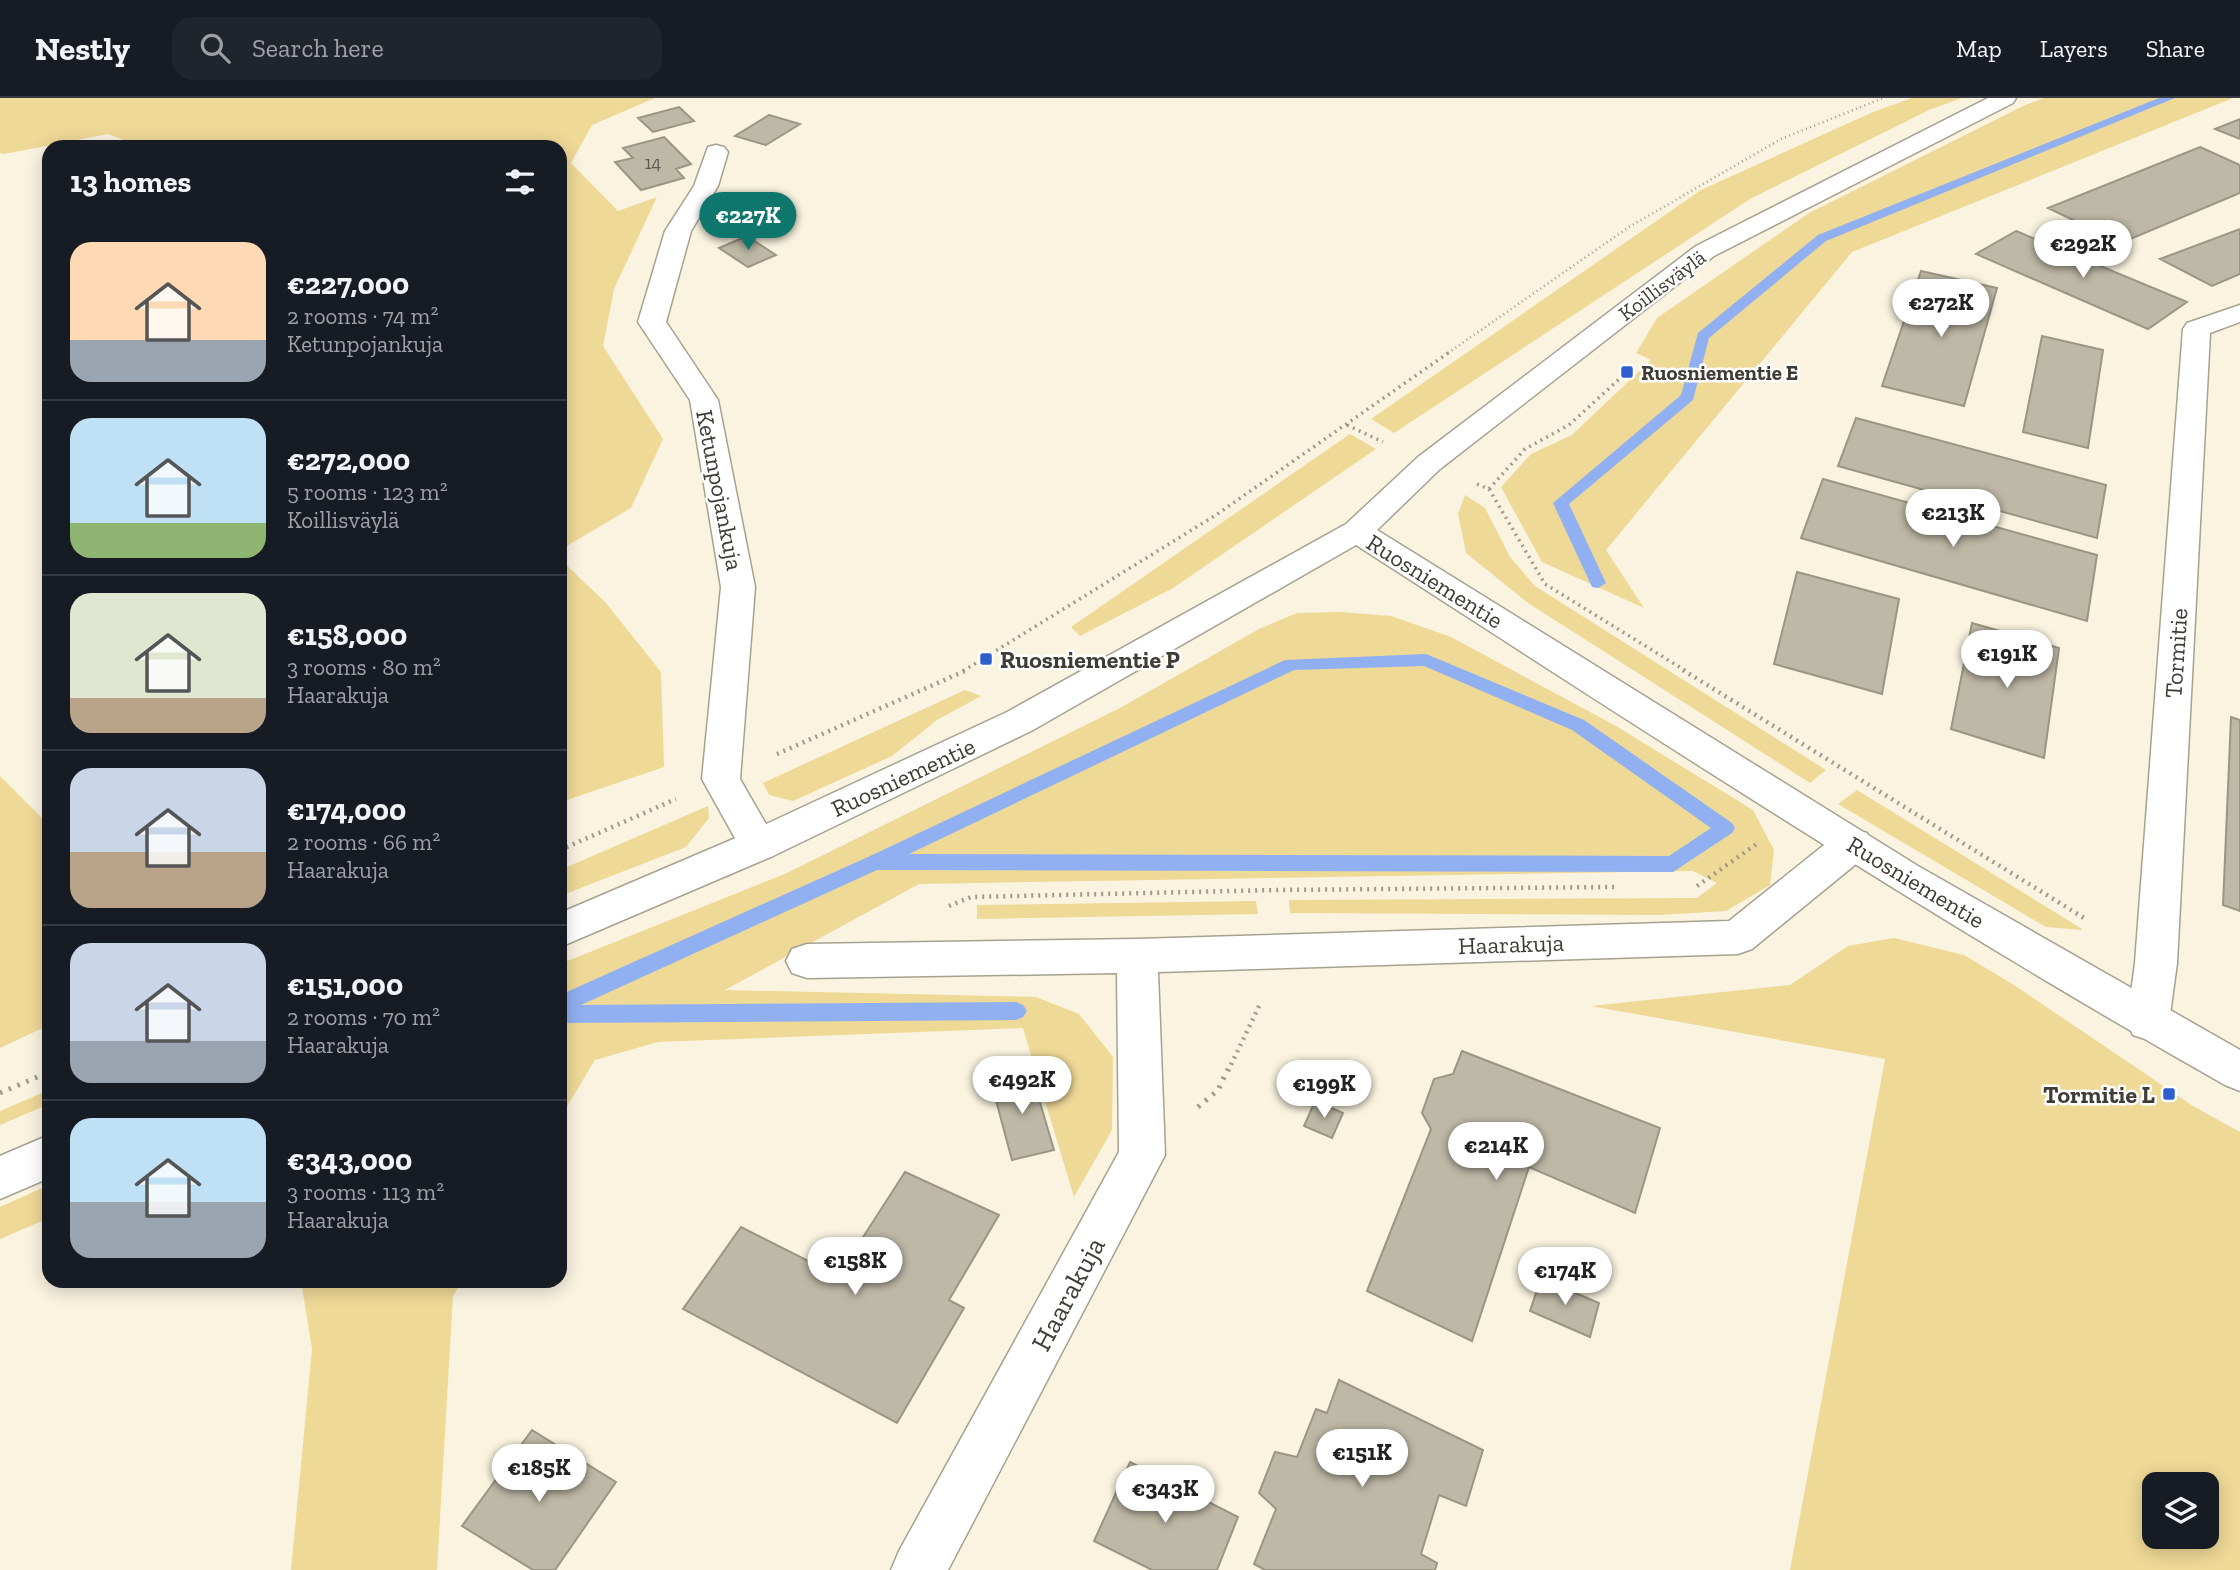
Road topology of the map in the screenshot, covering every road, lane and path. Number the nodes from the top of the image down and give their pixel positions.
1 (1883, 98) edge
2 (2005, 98) edge
3 (716, 152) dead end
4 (2240, 313) edge
5 (1628, 372) dead end
6 (1346, 424) junction
7 (1429, 463) junction
8 (1489, 489) junction
9 (1357, 531) junction
10 (721, 779) junction
11 (1802, 812) junction
12 (759, 845) junction
13 (1853, 845) junction
14 (567, 847) edge
15 (1616, 887) dead end
16 (1684, 887) dead end
17 (946, 907) dead end
18 (567, 928) edge
19 (1137, 956) junction
20 (807, 961) dead end
21 (2156, 962) junction
22 (1260, 1009) dead end
23 (2148, 1022) junction
24 (2240, 1072) edge
25 (42, 1075) edge
26 (1219, 1090) dead end
27 (0, 1093) edge
28 (42, 1159) edge
29 (0, 1178) edge
30 (919, 1570) edge

1 - 6 path
2 - 7 street, Koillisväylä
3 - 10 street, Ketunpojankuja
4 - 21 street, Tormitie
5 - 8 path
6 - 7 path
6 - 10 path
7 - 8 path
7 - 9 street, Koillisväylä
8 - 21 path
9 - 11 street, Ruosniementie
9 - 12 street, Ruosniementie
10 - 12 street
10 - 14 path
11 - 13 street, Ruosniementie
11 - 16 path
12 - 18 street, Ruosniementie
13 - 19 street, Haarakuja
13 - 23 street, Ruosniementie
15 - 17 path
19 - 20 street, Haarakuja
19 - 30 street, Haarakuja
21 - 23 street, Tormitie
22 - 26 path
23 - 24 street, Ruosniementie
25 - 27 path
28 - 29 street

